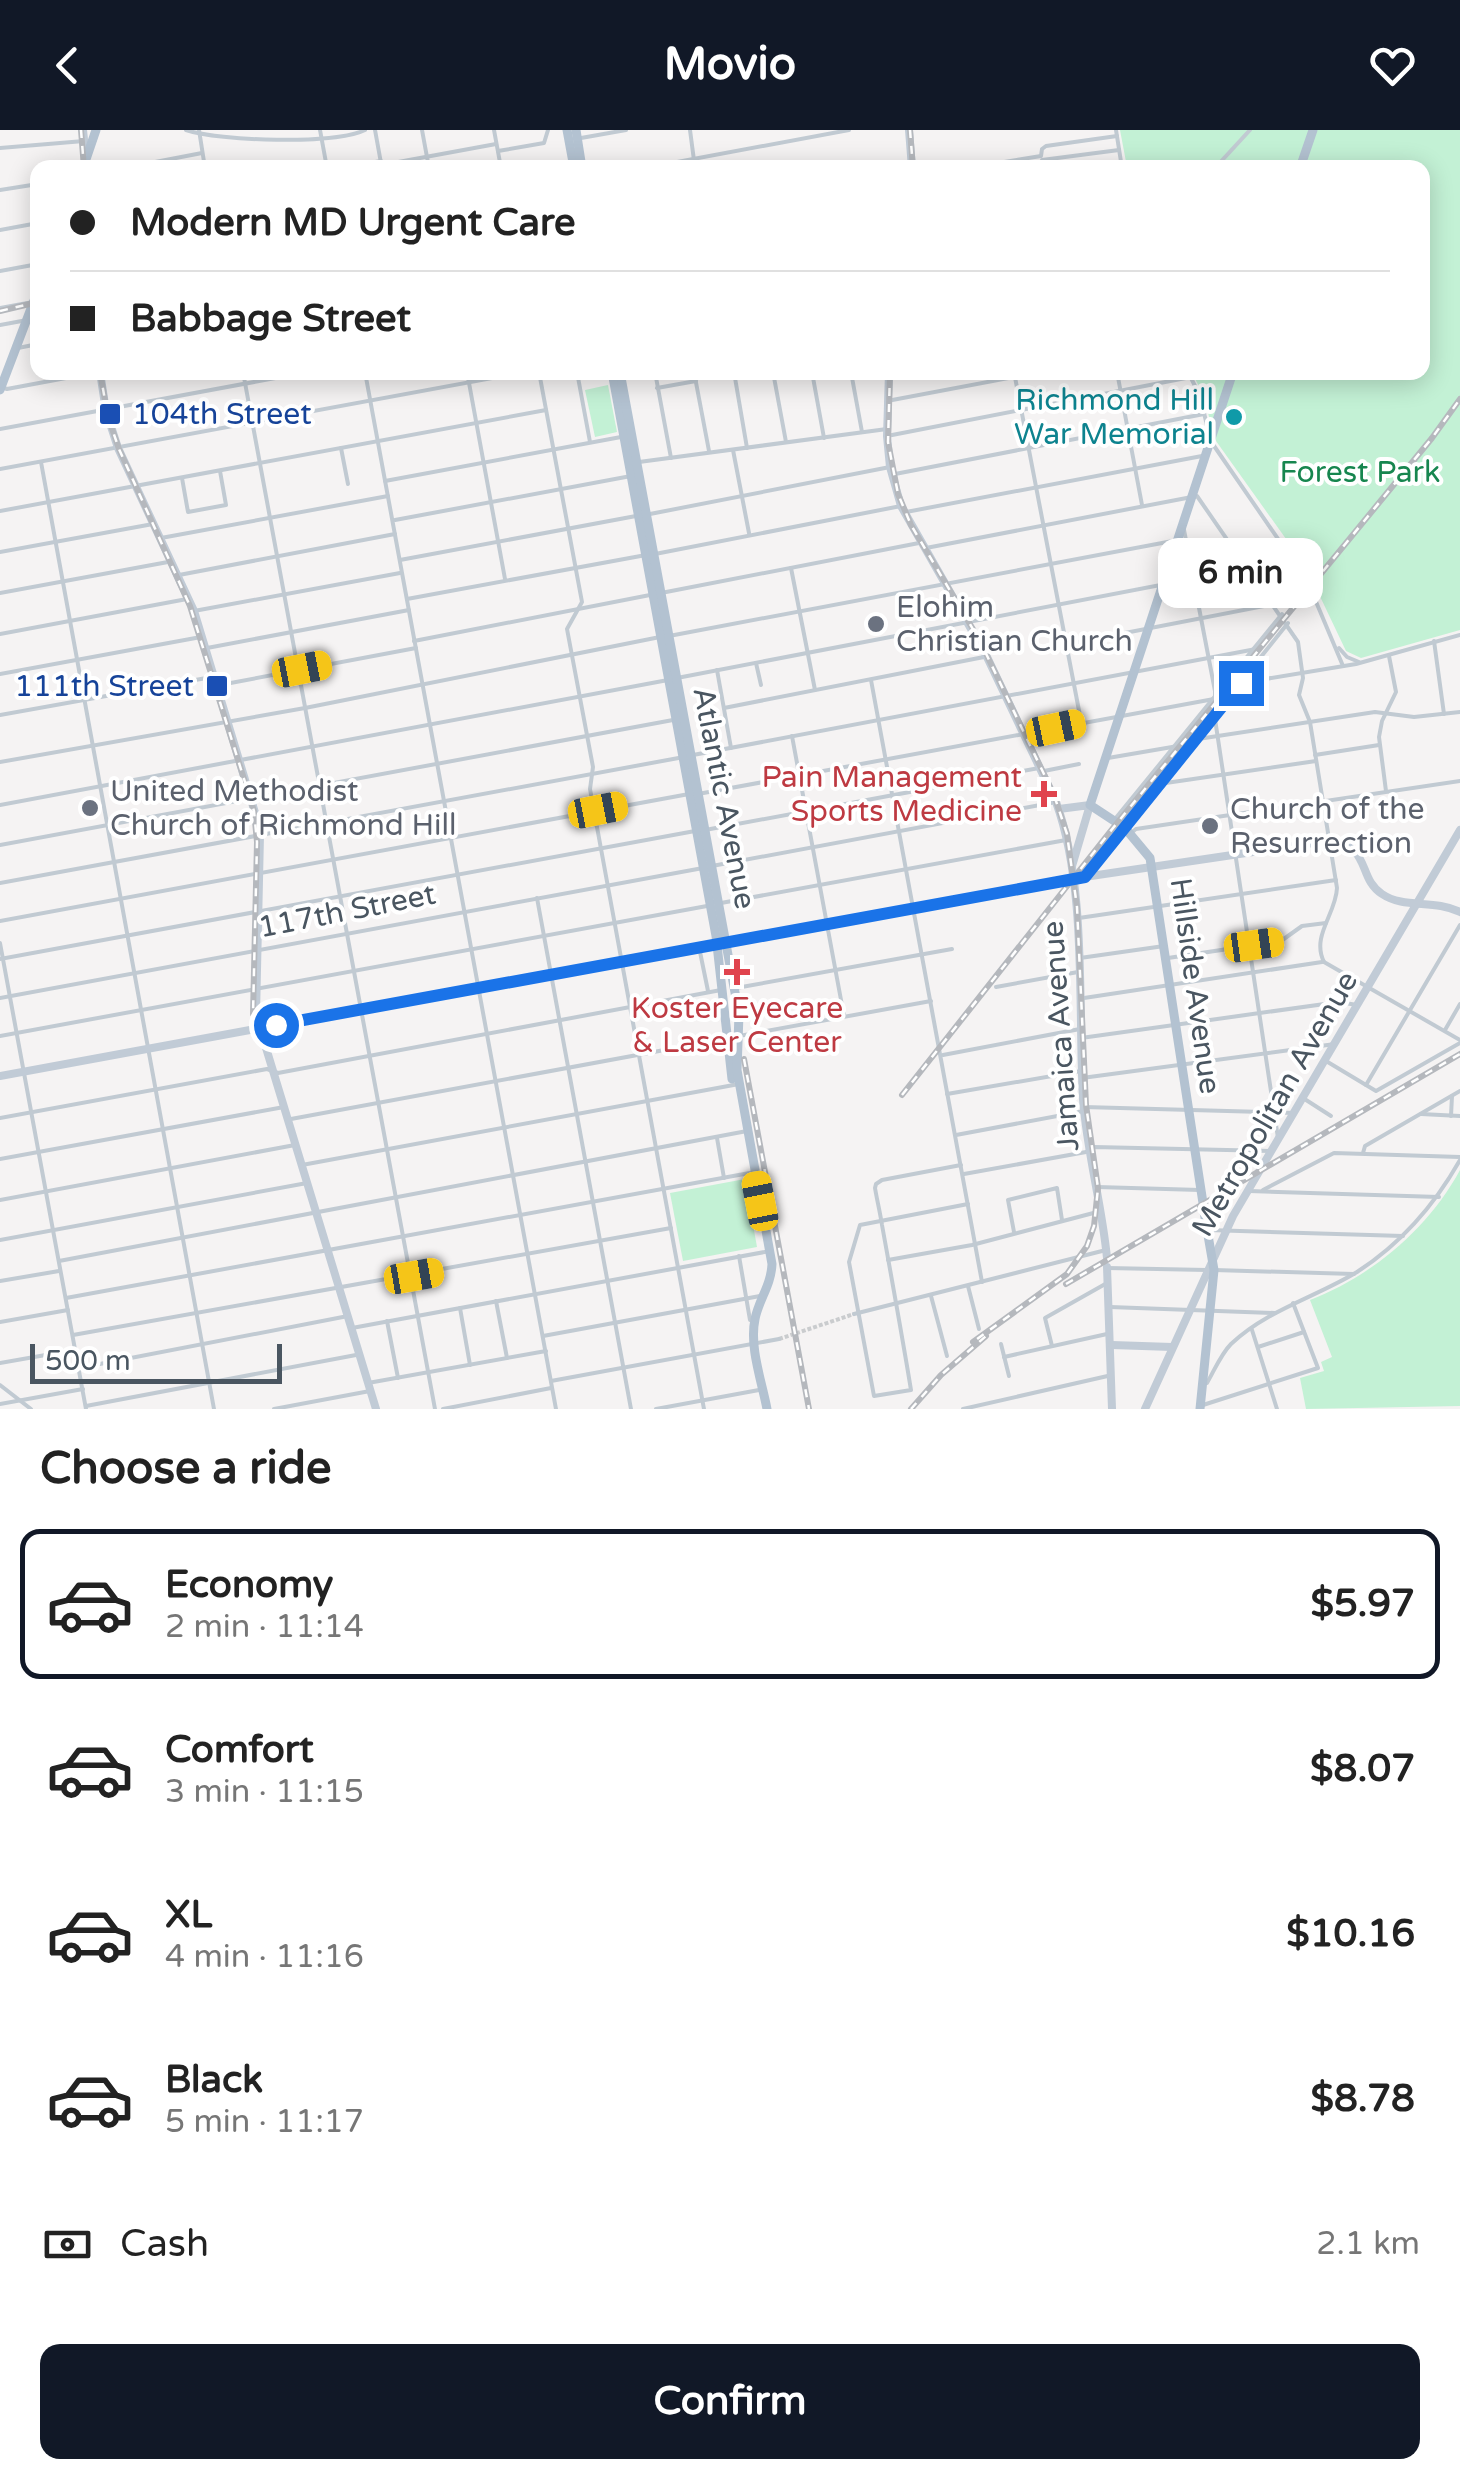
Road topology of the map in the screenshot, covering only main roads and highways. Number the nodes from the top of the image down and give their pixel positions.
1 (96, 130) edge
2 (567, 130) edge
3 (1312, 130) edge
4 (576, 134) edge
5 (86, 160) edge
6 (573, 160) edge
7 (581, 160) edge
8 (1303, 160) edge
9 (30, 312) edge
10 (4, 366) edge
11 (613, 380) edge
12 (622, 380) edge
13 (1230, 380) edge
14 (0, 388) edge
15 (642, 515) junction
16 (672, 679) junction
17 (686, 756) junction
18 (721, 943) junction
19 (736, 1084) junction
20 (1211, 1266) junction
21 (762, 1295) junction
22 (1208, 1305) junction
23 (753, 1344) junction
24 (1199, 1408) edge
25 (765, 1409) edge

1 - 5 main road
2 - 6 main road
3 - 8 main road
4 - 7 main road
9 - 10 main road
10 - 14 main road
11 - 15 main road, Atlantic Avenue
12 - 15 main road, Atlantic Avenue
13 - 20 main road, Hillside Avenue
15 - 16 main road, Atlantic Avenue
16 - 17 main road, Atlantic Avenue
16 - 17 main road, Atlantic Avenue
17 - 18 main road, Atlantic Avenue
18 - 19 main road, Atlantic Avenue
18 - 19 main road, Atlantic Avenue
19 - 21 main road, Atlantic Avenue
20 - 22 main road, Hillside Avenue
20 - 22 main road, Hillside Avenue
21 - 23 main road, Atlantic Avenue
21 - 23 main road, Atlantic Avenue
22 - 24 main road, Hillside Avenue
23 - 25 main road, Atlantic Avenue

